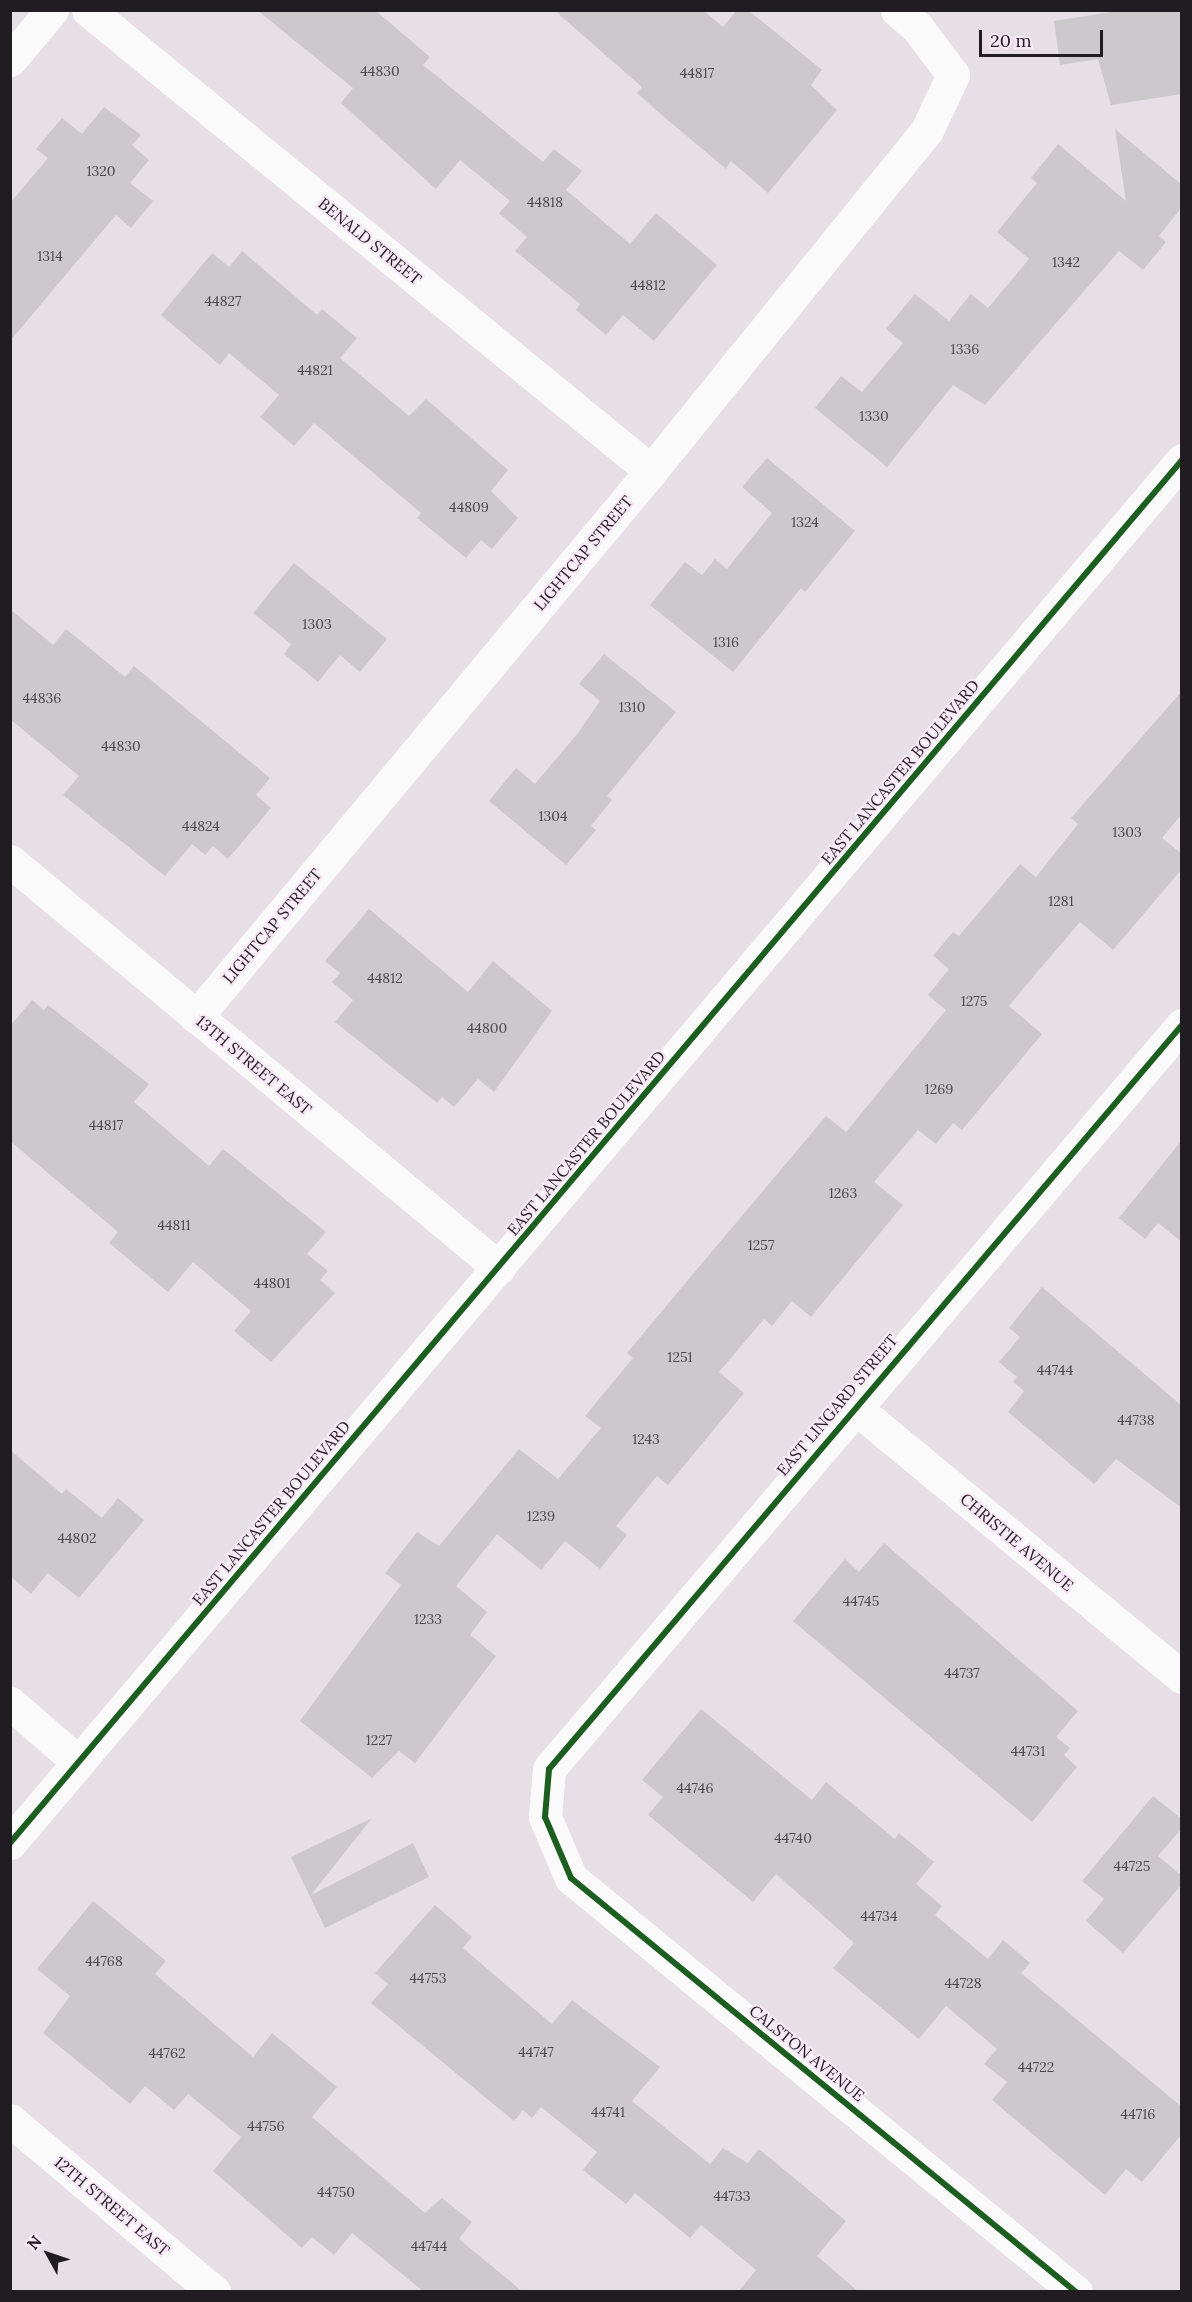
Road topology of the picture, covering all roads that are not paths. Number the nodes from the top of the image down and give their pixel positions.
1 (52, 10) edge
2 (88, 10) edge
3 (897, 10) edge
4 (10, 60) edge
5 (1182, 460) edge
6 (651, 471) junction
7 (10, 861) edge
8 (196, 1017) junction
9 (1182, 1025) edge
10 (499, 1268) junction
11 (853, 1406) junction
12 (1182, 1677) edge
13 (10, 1703) edge
14 (77, 1761) junction
15 (545, 1817) joint
16 (10, 1843) edge
17 (10, 2120) edge
18 (214, 2292) edge
19 (1076, 2292) edge

1 - 4 street
2 - 6 street, BENALD STREET
3 - 6 street, LIGHTCAP STREET
5 - 10 street, EAST LANCASTER BOULEVARD
6 - 8 street, LIGHTCAP STREET
7 - 8 street, 13TH STREET EAST
8 - 10 street, 13TH STREET EAST
9 - 11 street, EAST LINGARD STREET
10 - 14 street, EAST LANCASTER BOULEVARD
11 - 12 street, CHRISTIE AVENUE
11 - 15 street, EAST LINGARD STREET
13 - 14 street
14 - 16 street, EAST LANCASTER BOULEVARD
15 - 19 street, CALSTON AVENUE
17 - 18 street, 12TH STREET EAST

